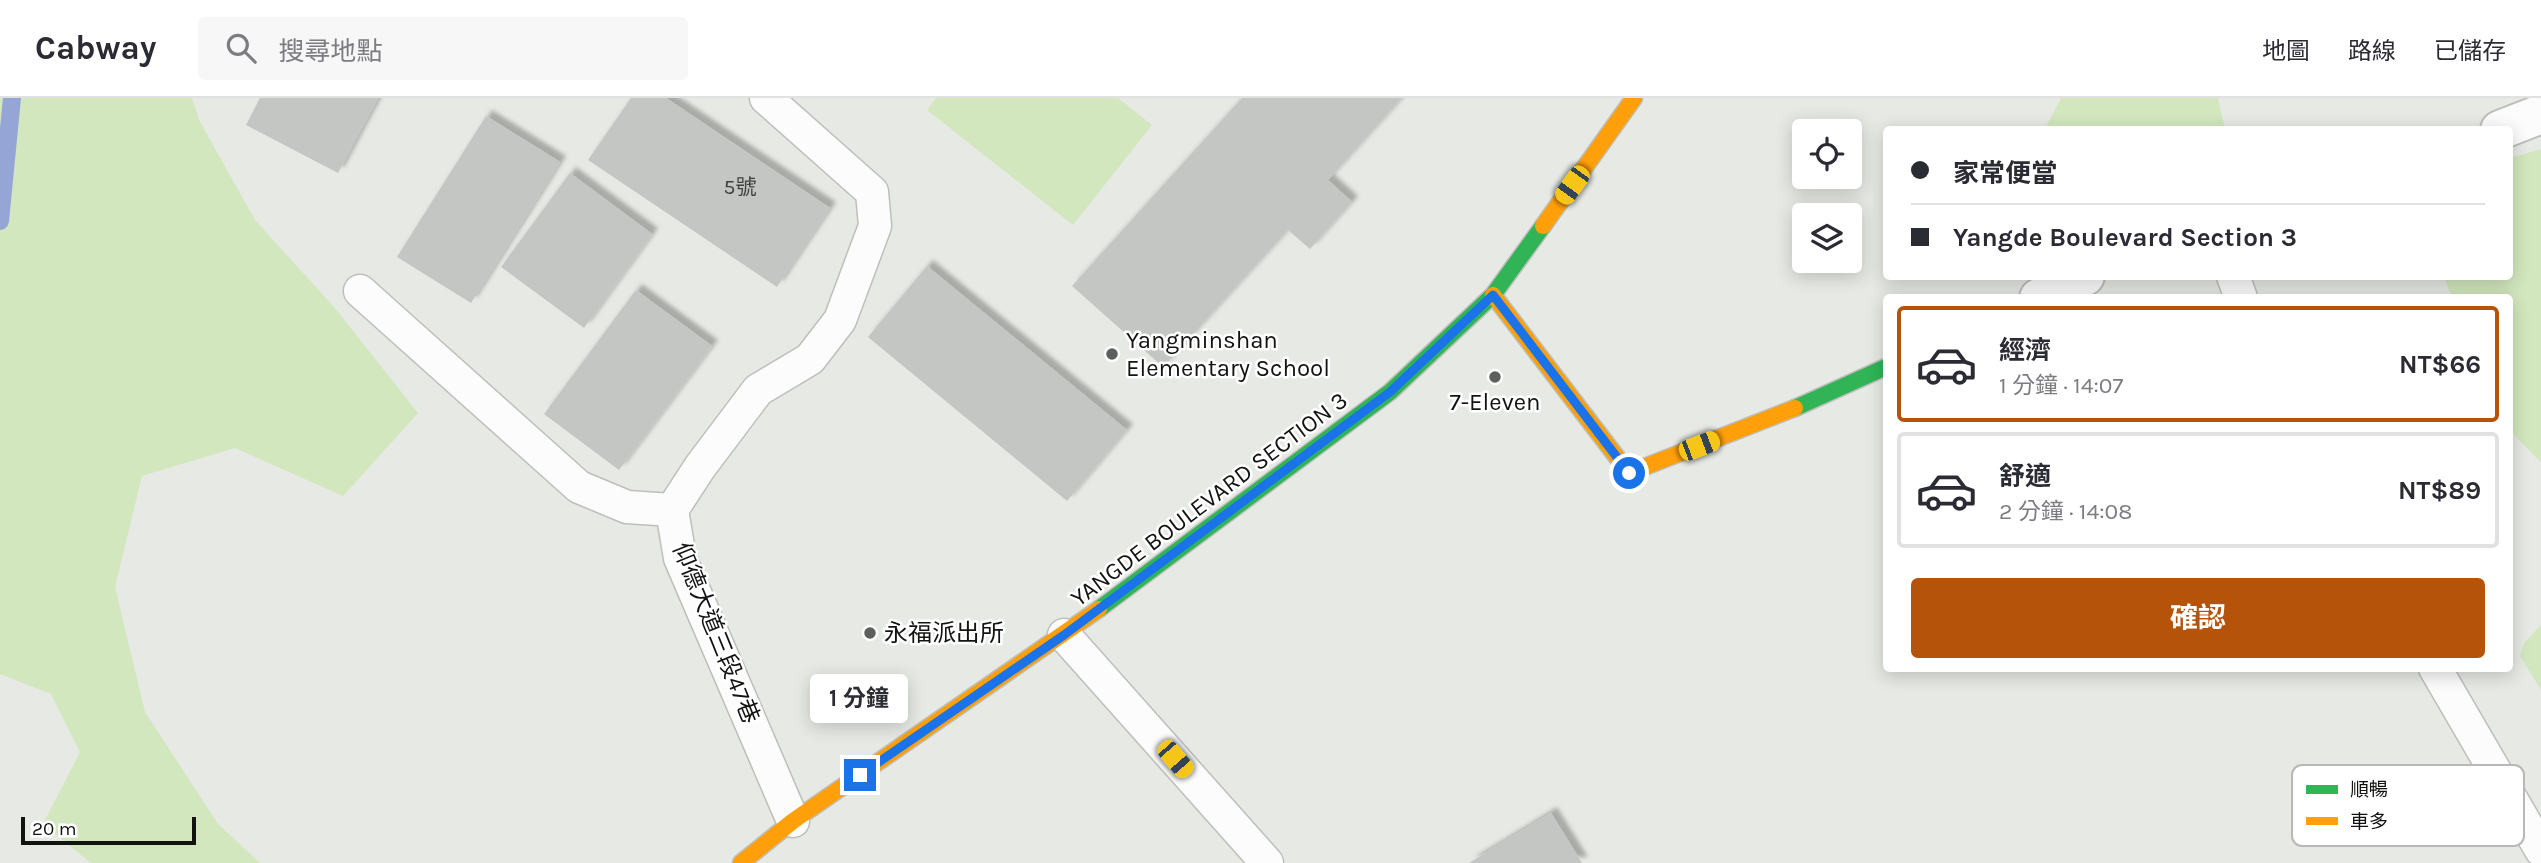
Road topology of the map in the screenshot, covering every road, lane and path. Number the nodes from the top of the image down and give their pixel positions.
1 (766, 98) edge
2 (1634, 98) edge
3 (2541, 114) edge
4 (2510, 126) edge
5 (2077, 280) edge
6 (360, 291) dead end
7 (2047, 294) edge
8 (1493, 295) junction
9 (1883, 368) edge
10 (672, 510) junction
11 (1064, 635) junction
12 (2437, 672) edge
13 (2491, 765) edge
14 (793, 821) junction
15 (2524, 821) edge
16 (2541, 850) edge
17 (741, 863) edge
18 (1267, 863) edge

1 - 10 lane, 仰德大道三段47巷
2 - 8 main road, YANGDE BOULEVARD SECTION 3
3 - 4 street
5 - 7 street
6 - 10 lane
8 - 9 main road
8 - 11 main road, YANGDE BOULEVARD SECTION 3
10 - 14 lane, 仰德大道三段47巷
11 - 14 main road, YANGDE BOULEVARD SECTION 3
11 - 18 lane
12 - 13 lane
14 - 17 main road, YANGDE BOULEVARD SECTION 3
15 - 16 lane

